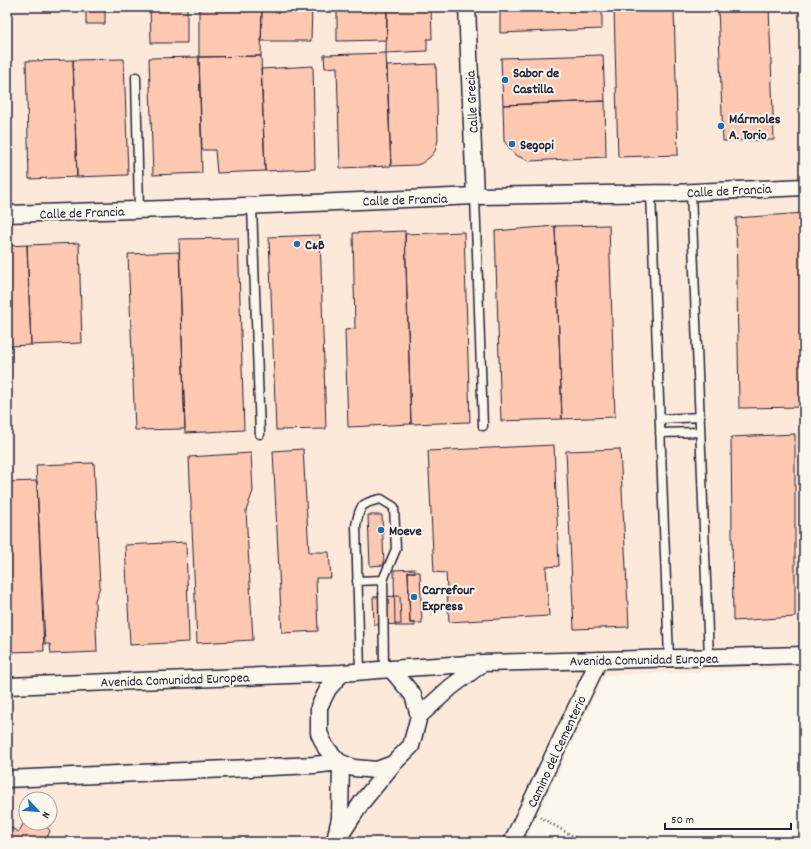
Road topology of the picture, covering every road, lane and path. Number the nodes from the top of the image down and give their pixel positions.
1 (467, 7) edge
2 (136, 77) dead end
3 (804, 187) edge
4 (691, 192) junction
5 (651, 193) junction
6 (475, 196) junction
7 (252, 206) junction
8 (139, 210) junction
9 (7, 214) edge
10 (700, 416) junction
11 (660, 419) junction
12 (483, 426) dead end
13 (700, 432) junction
14 (660, 433) junction
15 (260, 434) dead end
16 (383, 580) junction
17 (357, 581) junction
18 (804, 655) edge
19 (669, 658) junction
20 (709, 658) junction
21 (599, 660) junction
22 (483, 663) junction
23 (387, 669) junction
24 (360, 671) junction
25 (342, 673) junction
26 (7, 686) edge
27 (419, 716) junction
28 (340, 763) junction
29 (393, 764) junction
30 (7, 779) edge
31 (528, 810) junction
32 (335, 842) edge
33 (512, 842) edge
34 (583, 842) edge

1 - 6 street, Calle Grecia
2 - 8 lane
3 - 4 street, Calle de Francia
4 - 5 street, Calle de Francia
4 - 10 lane
5 - 6 street, Calle de Francia
5 - 11 lane
6 - 7 street, Calle de Francia
6 - 12 lane
7 - 8 street, Calle de Francia
7 - 15 lane
8 - 9 street, Calle de Francia
10 - 11 lane
10 - 13 lane
11 - 14 lane
13 - 14 lane
13 - 20 lane
14 - 19 lane
16 - 17 lane
16 - 17 lane
16 - 23 lane
17 - 24 lane
18 - 20 street, Avenida Comunidad Europea
19 - 20 street, Avenida Comunidad Europea
19 - 21 street, Avenida Comunidad Europea
21 - 22 street, Avenida Comunidad Europea
21 - 31 street, Camino del Cementerio
22 - 23 street, Avenida Comunidad Europea
22 - 27 street
23 - 24 street
23 - 27 street
24 - 25 street
25 - 26 street, Avenida Comunidad Europea
25 - 28 street
27 - 29 street
28 - 29 street
28 - 30 street
28 - 32 street
29 - 32 street
31 - 33 street, Camino del Cementerio
31 - 34 path

